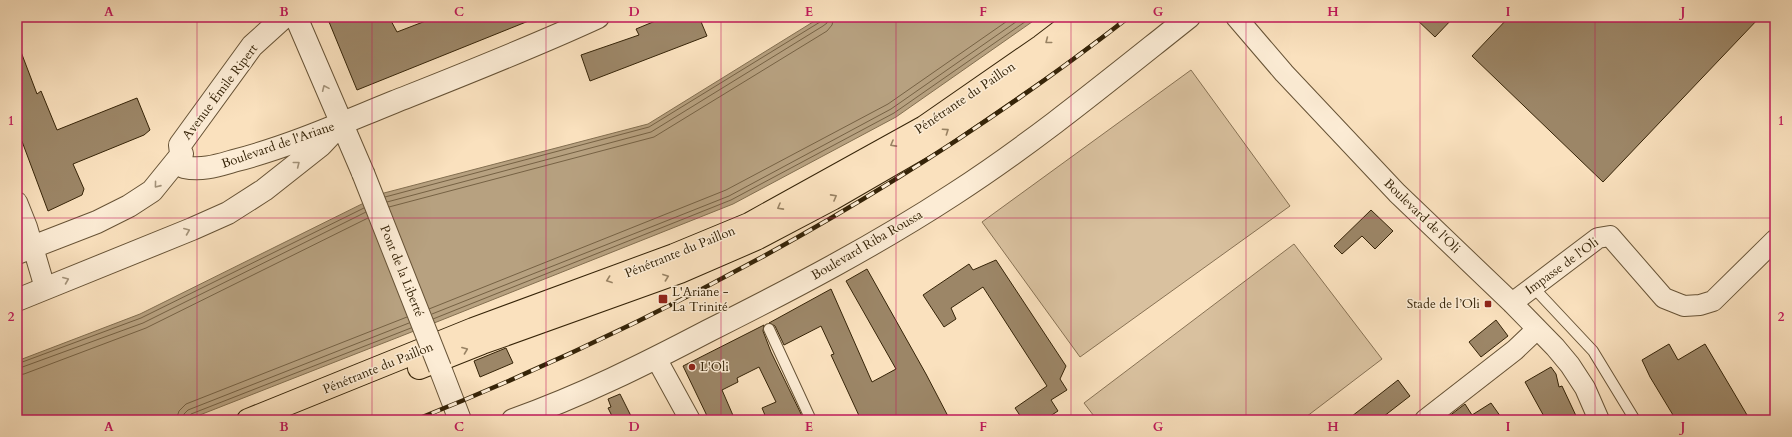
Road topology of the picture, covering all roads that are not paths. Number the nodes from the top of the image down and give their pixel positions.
1 (284, 17) edge
2 (296, 17) edge
3 (598, 17) edge
4 (1079, 17) edge
5 (1108, 17) edge
6 (1188, 17) edge
7 (1236, 17) edge
8 (342, 123) junction
9 (182, 154) junction
10 (17, 202) edge
11 (1775, 240) edge
12 (25, 250) edge
13 (1533, 287) junction
14 (45, 288) junction
15 (17, 300) edge
16 (1512, 303) junction
17 (769, 329) dead end
18 (1538, 329) junction
19 (661, 355) junction
20 (527, 418) edge
21 (248, 420) edge
22 (286, 420) edge
23 (460, 420) edge
24 (690, 420) edge
25 (811, 420) edge
26 (1425, 420) edge
27 (1600, 420) edge
28 (1635, 420) edge

1 - 9 street, Avenue Émile Ripert
8 -> 2 street, Pont de la Liberté
3 - 8 street, Boulevard de l'Ariane
4 -> 21 main road, Pénétrante du Paillon
22 -> 5 main road, Pénétrante du Paillon
6 - 19 street, Boulevard Riba Roussa
7 - 16 street, Boulevard de l'Oli
8 - 9 street, Boulevard de l'Ariane
14 -> 8 street, Boulevard de l'Ariane
8 - 23 street, Pont de la Liberté, bridge
9 -> 12 street
10 - 12 street
11 - 13 street, Impasse de l'Oli
12 - 14 street
13 - 16 street, Impasse de l'Oli
13 - 28 lane
14 - 15 street, Boulevard de l'Ariane
16 - 18 street, Boulevard de l'Oli
17 - 25 lane
18 - 26 street
18 - 27 street, Boulevard de l'Oli
19 - 20 street, Boulevard Riba Roussa
19 - 24 street

